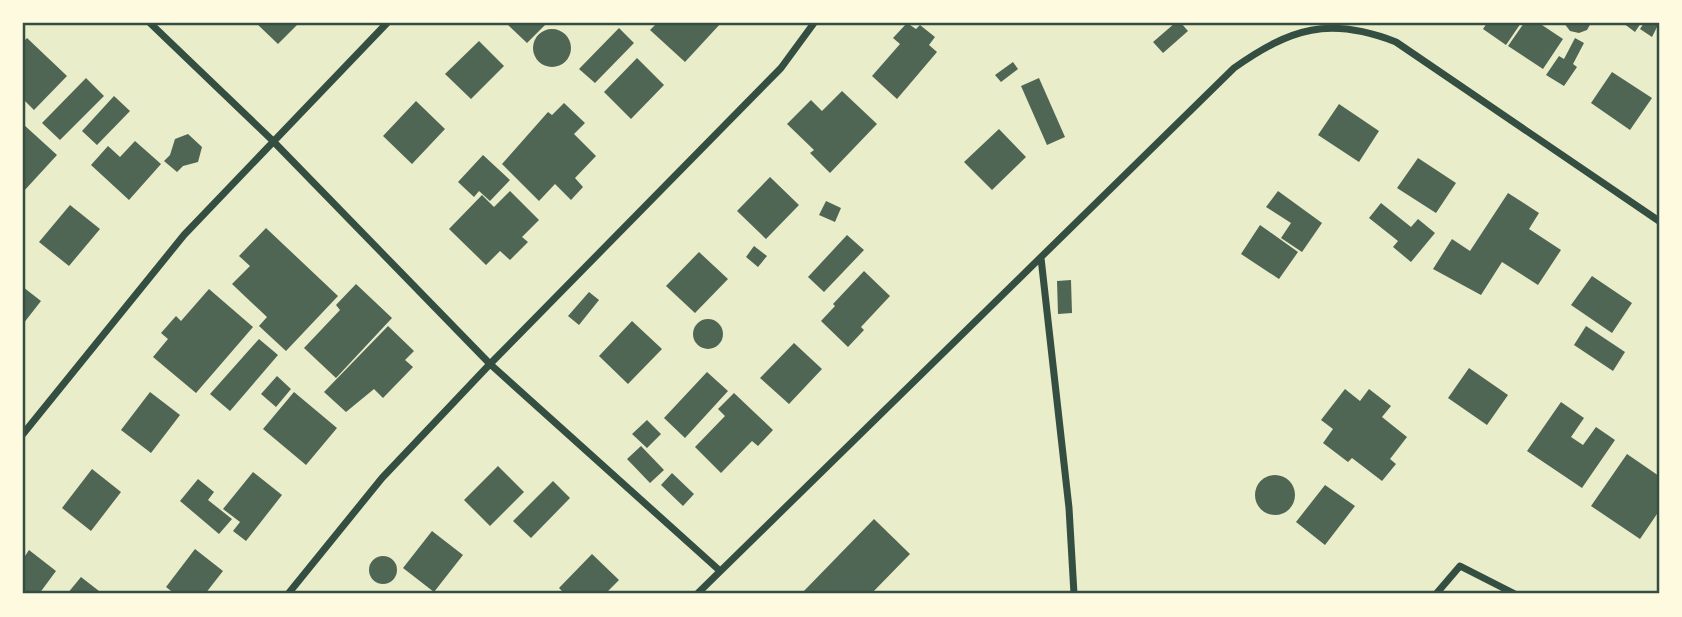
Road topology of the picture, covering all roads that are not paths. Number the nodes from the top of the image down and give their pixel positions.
1 (150, 23) edge
2 (387, 23) edge
3 (814, 23) edge
4 (272, 140) junction
5 (1659, 221) edge
6 (1041, 258) junction
7 (490, 364) junction
8 (23, 434) edge
9 (719, 570) junction
10 (288, 594) edge
11 (697, 594) edge
12 (1074, 594) edge
13 (1436, 594) edge
14 (1515, 594) edge

1 - 4 street
2 - 4 street
3 - 7 street
4 - 7 street
4 - 8 street
5 - 6 street
6 - 9 street
6 - 12 street
7 - 9 street
7 - 10 street
9 - 11 street
13 - 14 street

